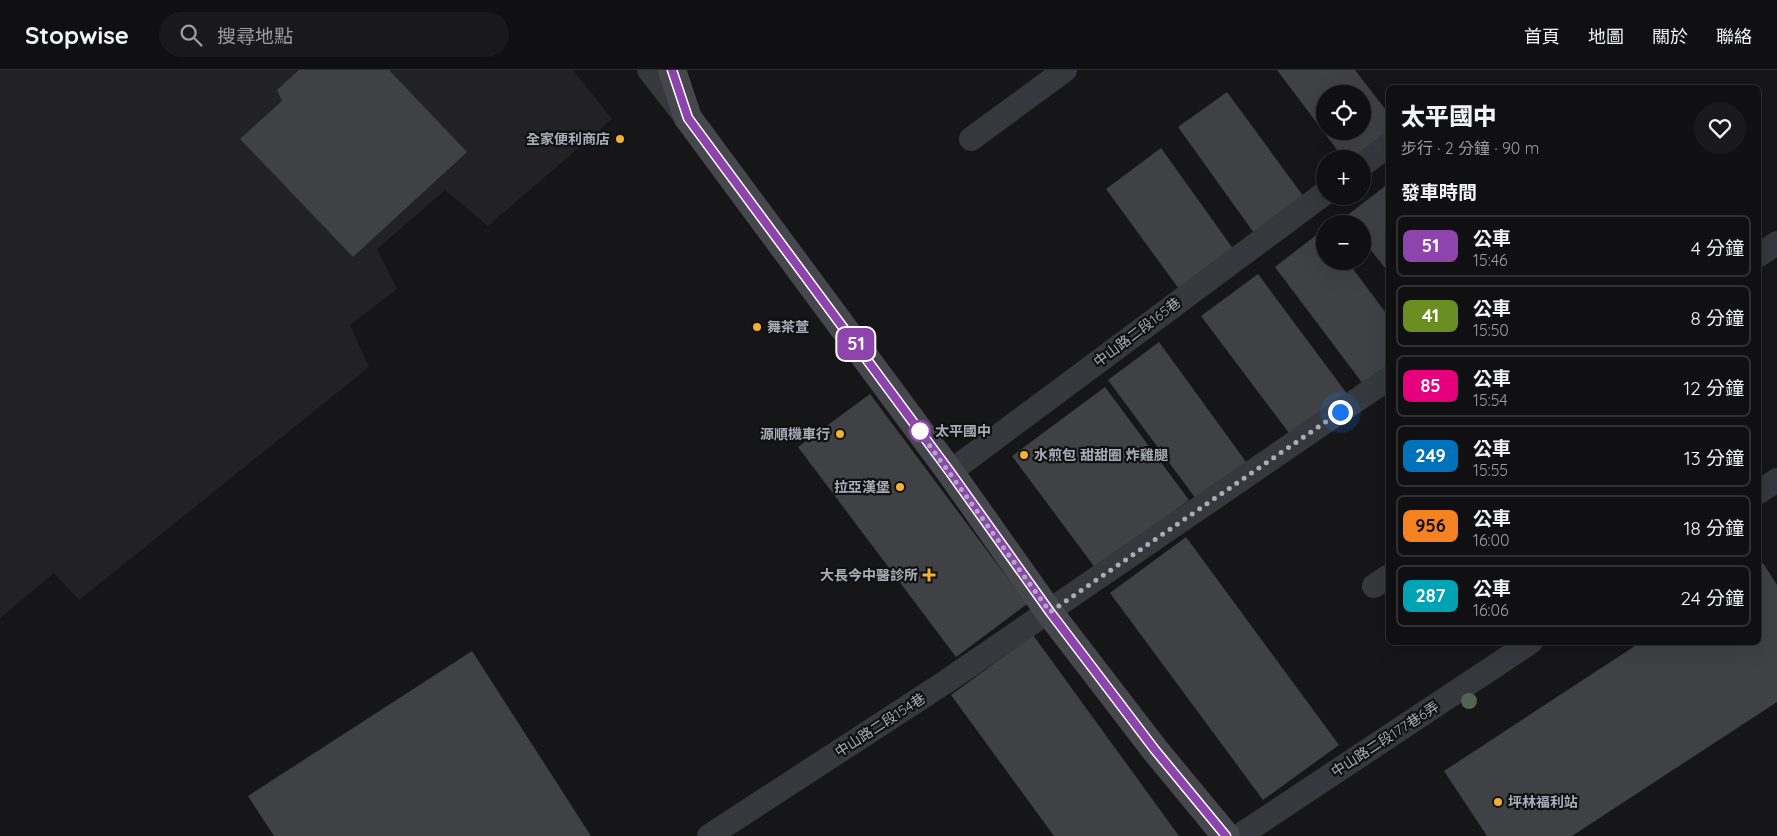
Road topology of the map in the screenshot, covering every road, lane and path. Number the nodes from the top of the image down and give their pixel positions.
1 (649, 70) edge
2 (672, 70) edge
3 (1065, 70) edge
4 (971, 139) dead end
5 (1386, 147) edge
6 (714, 152) junction
7 (1371, 158) edge
8 (1316, 200) edge
9 (1777, 243) edge
10 (1761, 254) edge
11 (1386, 380) edge
12 (950, 472) junction
13 (1777, 480) edge
14 (1761, 491) edge
15 (1050, 612) junction
16 (1526, 645) edge
17 (708, 836) edge
18 (1226, 836) edge
19 (1239, 836) edge

1 - 6 lane
2 - 6 main road
3 - 4 lane
5 - 7 lane
6 - 12 main road
8 - 12 lane, 中山路二段165巷
9 - 10 lane
11 - 15 lane, 中山路二段154巷
12 - 15 main road
13 - 14 lane
15 - 17 lane, 中山路二段154巷
15 - 18 main road
16 - 19 lane, 中山路二段177巷6弄

